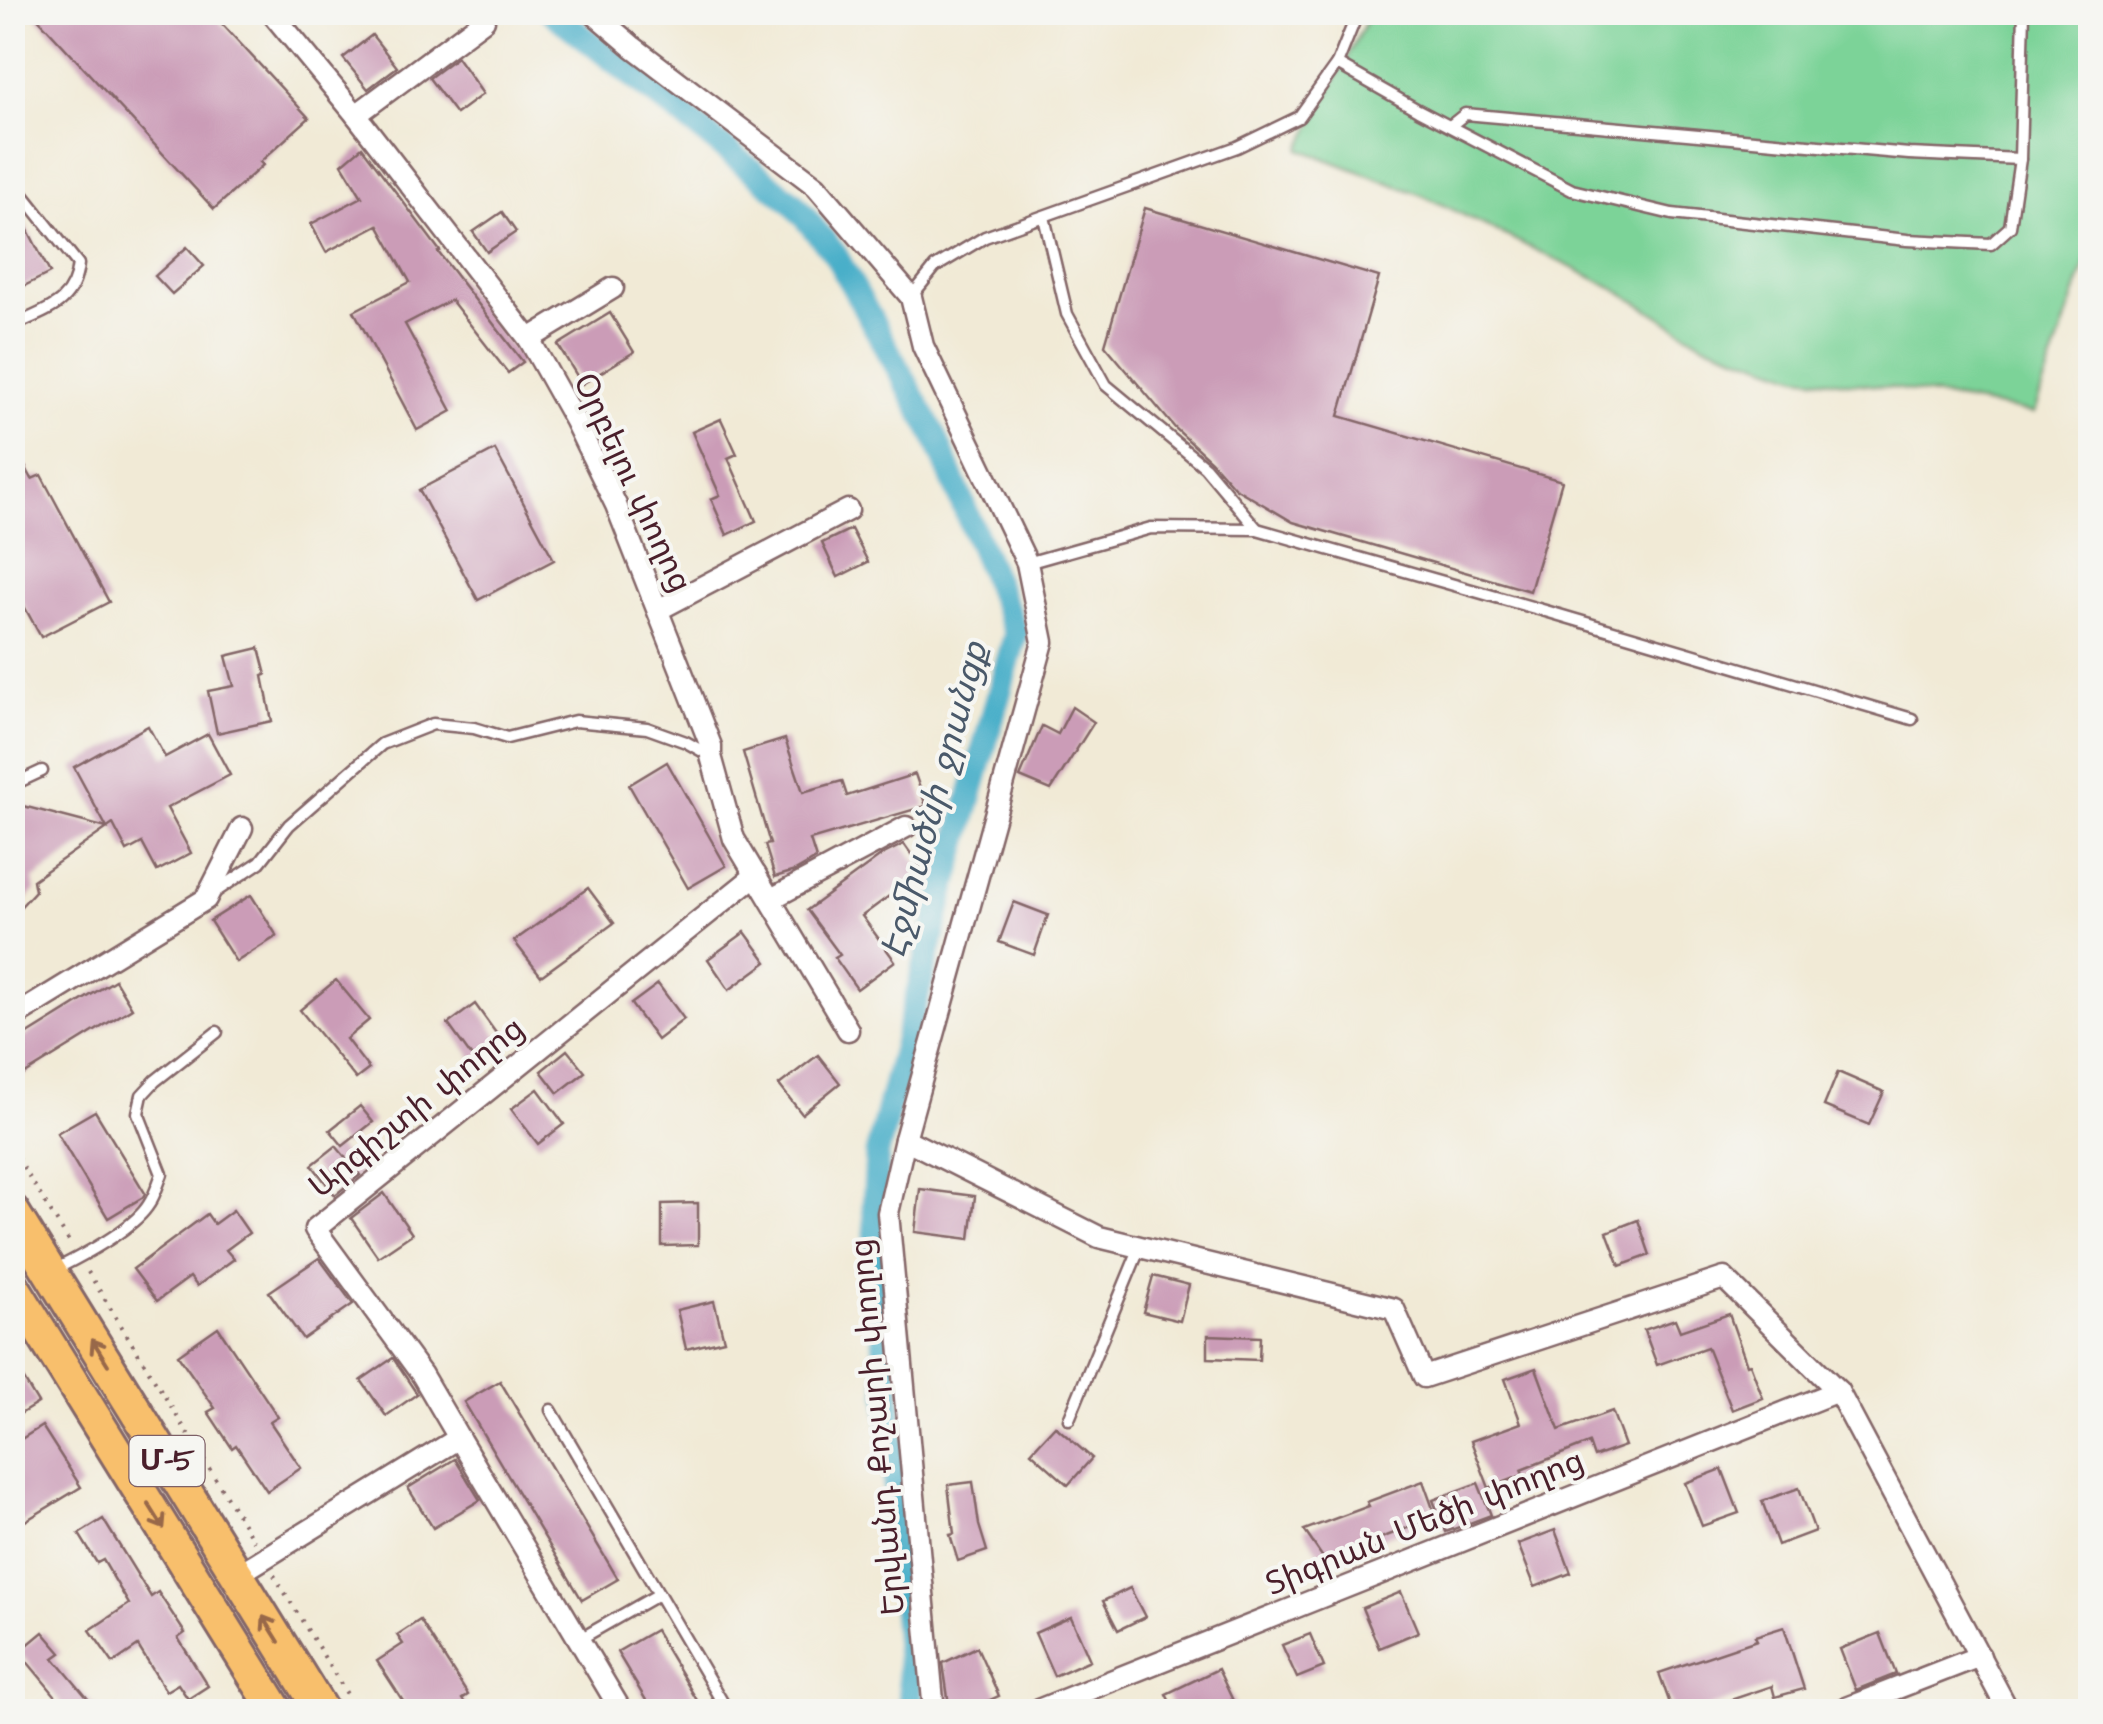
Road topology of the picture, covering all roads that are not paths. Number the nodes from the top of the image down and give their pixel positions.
1 (270, 12) edge
2 (592, 12) edge
3 (1358, 12) edge
4 (2024, 12) edge
5 (484, 20) dead end
6 (1336, 64) junction
7 (356, 115) junction
8 (1450, 126) junction
9 (2020, 159) junction
10 (12, 181) edge
11 (1044, 217) junction
12 (613, 288) dead end
13 (911, 296) junction
14 (12, 326) edge
15 (528, 339) junction
16 (848, 510) dead end
17 (1257, 529) junction
18 (1027, 563) junction
19 (658, 610) junction
20 (1912, 719) dead end
21 (711, 756) junction
22 (42, 771) dead end
23 (12, 785) edge
24 (906, 827) dead end
25 (242, 828) dead end
26 (756, 875) junction
27 (206, 898) junction
28 (771, 900) junction
29 (12, 1018) edge
30 (848, 1030) dead end
31 (217, 1032) dead end
32 (905, 1139) junction
33 (12, 1211) edge
34 (1140, 1247) junction
35 (65, 1265) junction
36 (12, 1284) edge
37 (1838, 1391) junction
38 (551, 1410) dead end
39 (1068, 1419) dead end
40 (459, 1438) junction
41 (251, 1566) junction
42 (659, 1594) junction
43 (579, 1640) junction
44 (1980, 1656) junction
45 (276, 1712) edge
46 (322, 1712) edge
47 (622, 1712) edge
48 (728, 1712) edge
49 (934, 1712) edge
50 (1033, 1712) edge
51 (1836, 1712) edge
52 (2010, 1712) edge

1 - 7 street, Օրբելու փողոց
2 - 13 street, Երվանդ Քոչարի փողոց
3 - 6 lane
4 - 9 lane
5 - 7 street
6 - 8 lane
6 - 11 lane
7 - 15 street, Օրբելու փողոց
8 - 9 lane
8 - 9 lane
10 - 14 lane
11 - 13 lane
11 - 17 lane
12 - 15 street
13 - 18 street, Երվանդ Քոչարի փողոց
15 - 19 street, Օրբելու փողոց
16 - 19 street
17 - 18 lane
17 - 20 lane
18 - 32 street, Երվանդ Քոչարի փողոց
19 - 21 street, Օրբելու փողոց
21 - 26 street, Օրբելու փողոց
21 - 27 lane
22 - 23 lane
24 - 28 street
25 - 27 street
26 - 28 street, Օրբելու փողոց
26 - 40 street, Արգիշտի փողոց
27 - 29 street
28 - 30 street, Օրբելու փողոց
31 - 35 lane
32 - 34 street
32 - 49 street, Երվանդ Քոչարի փողոց
33 - 35 highway, Մ-5
34 - 37 street
34 - 39 lane
41 -> 35 highway, Մ-5
36 -> 45 highway, Մ-5
37 - 44 street
37 - 50 street, Տիգրան Մեծի փողոց
38 - 42 lane
40 - 41 street
40 - 43 street
46 -> 41 highway, Մ-5
42 - 43 lane
42 - 48 lane
43 - 47 street
44 - 51 street
44 - 52 street

